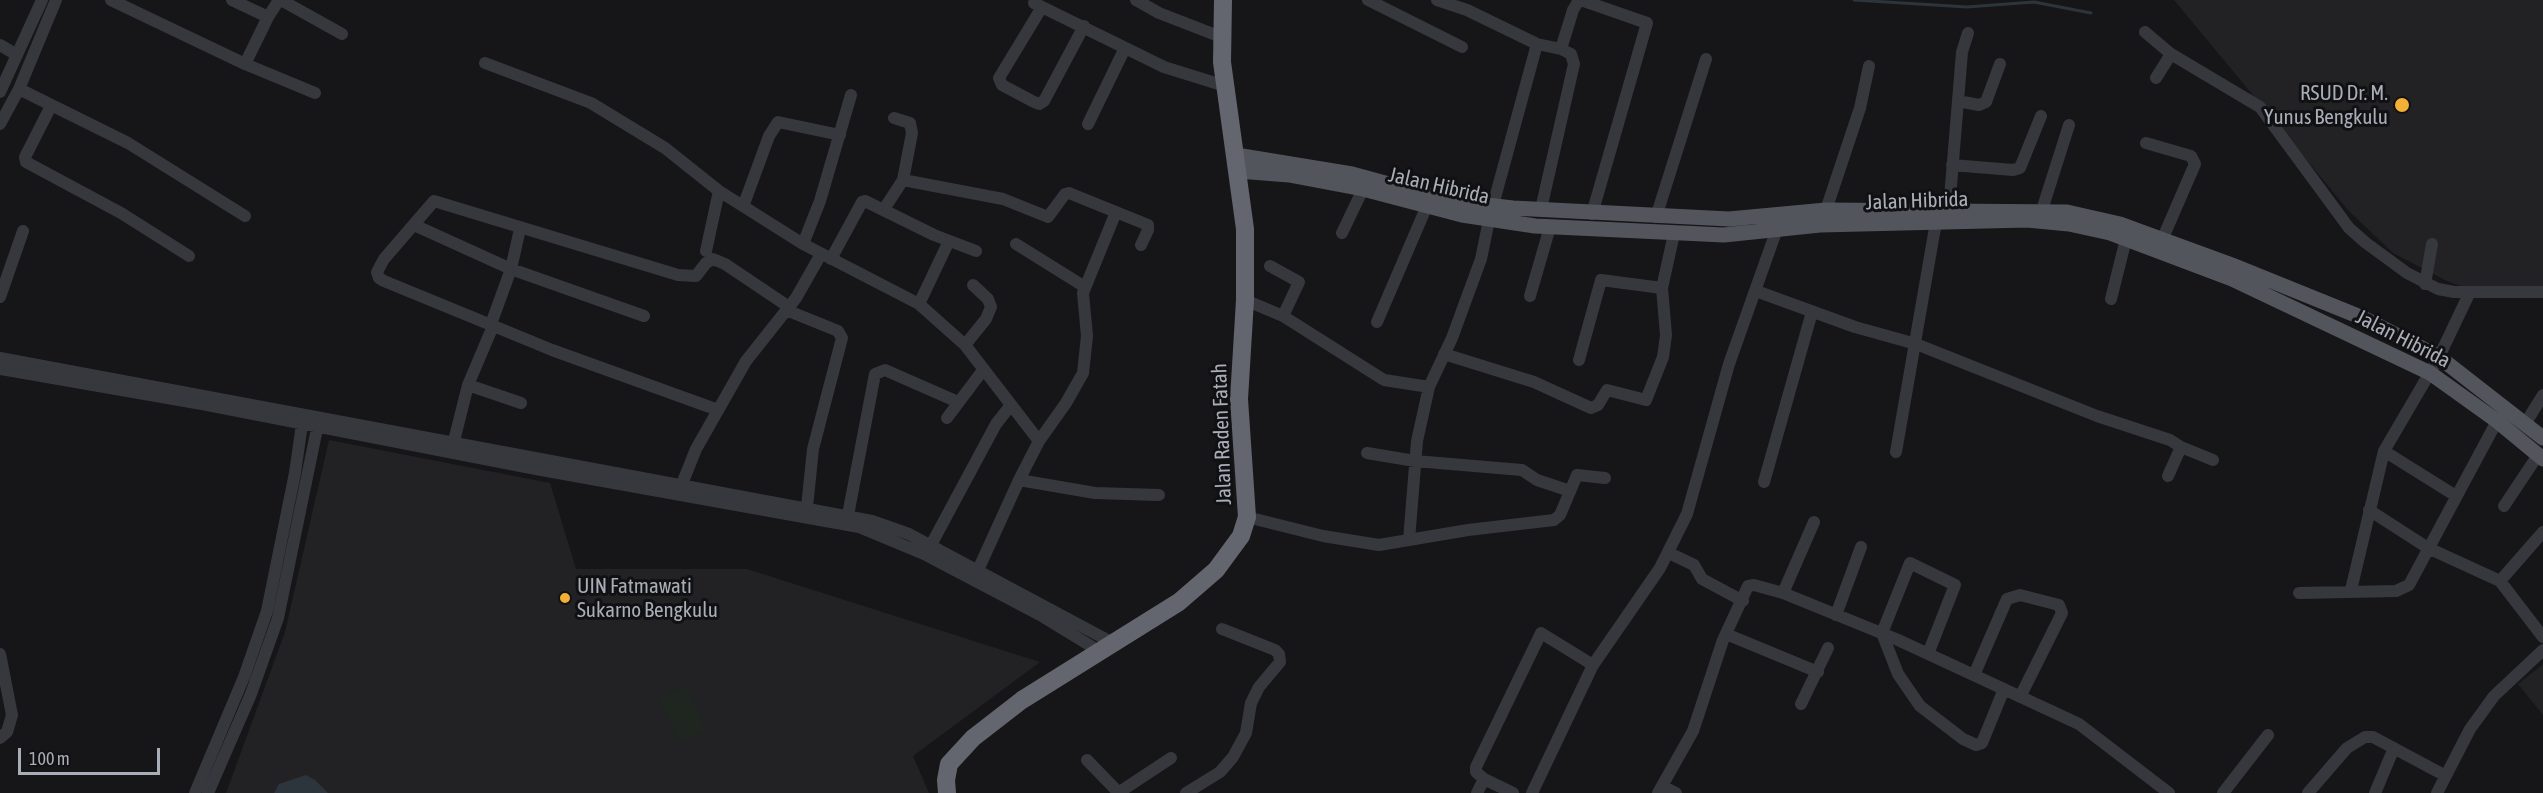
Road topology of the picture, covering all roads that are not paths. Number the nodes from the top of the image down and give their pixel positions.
1 (42, 0) edge
2 (56, 0) edge
3 (111, 0) edge
4 (232, 0) edge
5 (280, 0) edge
6 (1136, 0) edge
7 (1222, 0) edge
8 (1368, 0) edge
9 (1437, 0) edge
10 (1580, 0) edge
11 (268, 17) junction
12 (1084, 26) junction
13 (2145, 32) dead end
14 (1968, 33) dead end
15 (342, 34) dead end
16 (1221, 37) junction
17 (1537, 44) junction
18 (0, 45) edge
19 (1462, 47) dead end
20 (1125, 48) junction
21 (1561, 49) junction
22 (2171, 54) junction
23 (17, 56) junction
24 (1706, 58) dead end
25 (485, 63) dead end
26 (245, 64) junction
27 (2000, 64) dead end
28 (1869, 66) dead end
29 (2156, 78) dead end
30 (1225, 86) junction
31 (19, 89) junction
32 (0, 92) edge
33 (315, 93) dead end
34 (851, 95) dead end
35 (1958, 101) junction
36 (51, 106) junction
37 (2041, 116) dead end
38 (894, 118) dead end
39 (0, 124) edge
40 (1088, 124) dead end
41 (2069, 125) dead end
42 (840, 135) junction
43 (2146, 143) dead end
44 (1237, 163) junction
45 (1952, 165) junction
46 (903, 180) junction
47 (1363, 189) junction
48 (719, 191) junction
49 (744, 204) junction
50 (1426, 208) junction
51 (884, 209) junction
52 (1541, 209) junction
53 (1826, 210) junction
54 (1948, 210) junction
55 (2042, 210) junction
56 (1116, 212) junction
57 (1492, 213) junction
58 (1592, 214) junction
59 (245, 216) dead end
60 (1918, 216) junction
61 (1656, 217) junction
62 (1936, 222) junction
63 (414, 225) junction
64 (1550, 227) junction
65 (520, 229) junction
66 (1778, 229) junction
67 (23, 231) dead end
68 (1342, 233) dead end
69 (1674, 234) junction
70 (2126, 239) junction
71 (2162, 240) junction
72 (949, 241) junction
73 (803, 244) junction
74 (1016, 244) dead end
75 (2432, 244) dead end
76 (1142, 245) dead end
77 (706, 251) dead end
78 (976, 251) dead end
79 (189, 256) dead end
80 (826, 257) junction
81 (1269, 266) dead end
82 (511, 269) junction
83 (2232, 272) junction
84 (2425, 284) junction
85 (973, 285) dead end
86 (1085, 287) junction
87 (1662, 288) junction
88 (1756, 291) junction
89 (2543, 292) edge
90 (2469, 294) junction
91 (1530, 296) dead end
92 (0, 297) edge
93 (2110, 299) dead end
94 (1245, 300) junction
95 (919, 304) junction
96 (787, 309) junction
97 (1812, 312) junction
98 (644, 316) dead end
99 (1283, 316) junction
100 (1377, 322) dead end
101 (492, 325) junction
102 (1916, 344) junction
103 (965, 345) junction
104 (1444, 354) junction
105 (2439, 357) junction
106 (0, 358) edge
107 (1579, 360) dead end
108 (0, 369) edge
109 (982, 370) junction
110 (2430, 373) junction
111 (468, 385) junction
112 (1429, 387) junction
113 (2543, 395) edge
114 (958, 402) junction
115 (521, 403) dead end
116 (226, 405) junction
117 (1011, 405) junction
118 (718, 410) junction
119 (947, 418) dead end
120 (2497, 421) junction
121 (319, 422) junction
122 (302, 424) junction
123 (2525, 424) junction
124 (2543, 438) edge
125 (1039, 441) junction
126 (2181, 447) junction
127 (452, 448) junction
128 (2384, 451) junction
129 (1896, 452) dead end
130 (1367, 453) dead end
131 (2540, 457) edge
132 (2213, 460) dead end
133 (1415, 461) junction
134 (536, 464) junction
135 (2168, 476) dead end
136 (1605, 478) dead end
137 (1019, 480) junction
138 (1764, 482) dead end
139 (299, 484) junction
140 (682, 484) junction
141 (1569, 491) junction
142 (1159, 495) dead end
143 (707, 496) junction
144 (2456, 496) junction
145 (2504, 506) dead end
146 (807, 507) junction
147 (2368, 510) junction
148 (848, 515) junction
149 (1247, 517) junction
150 (1814, 522) dead end
151 (2543, 532) edge
152 (1409, 540) junction
153 (926, 547) junction
154 (1861, 547) dead end
155 (2428, 548) junction
156 (1669, 552) junction
157 (978, 570) junction
158 (2500, 581) junction
159 (2351, 590) junction
160 (1783, 593) junction
161 (2299, 593) dead end
162 (1743, 601) junction
163 (1836, 615) junction
164 (1222, 629) dead end
165 (1882, 633) junction
166 (1726, 634) junction
167 (2543, 637) edge
168 (1106, 647) junction
169 (1828, 648) dead end
170 (2543, 650) edge
171 (0, 654) edge
172 (1928, 654) junction
173 (1593, 665) junction
174 (1818, 672) junction
175 (1974, 675) junction
176 (2004, 689) junction
177 (2020, 697) junction
178 (1801, 704) dead end
179 (2268, 735) dead end
180 (0, 738) edge
181 (2394, 748) junction
182 (1171, 758) dead end
183 (1087, 760) dead end
184 (2444, 775) junction
185 (1484, 779) junction
186 (1660, 789) edge
187 (1117, 792) edge
188 (195, 793) edge
189 (208, 793) edge
190 (947, 793) edge
191 (1186, 793) edge
192 (1477, 793) edge
193 (1513, 793) edge
194 (1532, 793) edge
195 (1676, 793) edge
196 (2169, 793) edge
197 (2223, 793) edge
198 (2308, 793) edge
199 (2375, 793) edge
200 (2437, 793) edge

1 - 23 street
2 - 31 street
3 - 26 street
4 - 11 street
5 - 11 street
5 - 15 street
6 - 16 street
7 - 16 highway, Jalan Raden Fatah
8 - 19 street
9 - 17 street
10 - 21 street
10 - 58 street
11 - 26 street
12 - 12 street
12 - 20 street
13 - 22 street
14 - 35 street
16 - 30 highway, Jalan Raden Fatah
17 - 21 street
17 - 57 street
18 - 23 street
20 - 30 street
20 - 40 street
21 - 52 street
22 - 29 street
22 - 84 street
23 - 32 street
24 - 61 street
25 - 48 street
26 - 33 street
27 - 35 street
28 - 53 street
30 - 44 highway, Jalan Raden Fatah
31 - 36 street
31 - 39 street
34 - 42 street
35 - 45 street
36 - 59 street
36 - 79 street
37 - 45 street
38 - 46 street
41 - 55 street
42 - 49 street
42 - 73 street
43 - 71 street
44 - 47 main road, Jalan Hibrida
44 - 57 main road
44 - 94 highway, Jalan Raden Fatah
45 - 54 street
46 - 51 street
46 - 56 street
47 - 50 main road, Jalan Hibrida
47 - 68 street
48 - 49 street
48 - 77 street
49 - 73 street
50 - 57 main road, Jalan Hibrida
50 - 100 street
51 - 72 street
51 - 80 street
52 - 57 main road
52 - 58 main road
53 - 60 main road
53 - 61 main road
54 - 55 main road
54 - 60 main road
55 - 71 main road
56 - 76 street
56 - 86 street
57 - 64 main road, Jalan Hibrida
57 - 104 street
58 - 61 main road
60 - 62 main road, Jalan Hibrida
60 - 66 main road, Jalan Hibrida
62 - 70 main road, Jalan Hibrida
62 - 102 street
63 - 65 street
63 - 82 street
63 - 101 street
64 - 69 main road, Jalan Hibrida
64 - 91 street
65 - 82 street
65 - 96 street
66 - 69 main road, Jalan Hibrida
66 - 88 street
67 - 92 street
69 - 87 street
70 - 83 main road, Jalan Hibrida
70 - 93 street
71 - 83 main road
72 - 78 street
72 - 95 street
73 - 80 street
74 - 86 street
75 - 84 street
80 - 95 street
80 - 96 street
81 - 99 street
82 - 98 street
82 - 101 street
83 - 105 main road
83 - 110 main road, Jalan Hibrida
84 - 90 street
85 - 103 street
86 - 125 street
87 - 104 street
87 - 107 street
88 - 97 street
88 - 156 street
89 - 90 street
90 - 105 street
94 - 99 street
94 - 149 highway, Jalan Raden Fatah
95 - 103 street
96 - 118 street
96 - 146 street
97 - 102 street
97 - 138 street
99 - 112 street
101 - 111 street
101 - 118 street
102 - 126 street
102 - 129 street
103 - 109 street
104 - 112 street
105 - 110 street
105 - 123 main road
106 - 116 street
108 - 116 street
109 - 114 street
109 - 117 street
110 - 120 main road, Jalan Hibrida
110 - 128 street
111 - 115 street
111 - 127 street
112 - 133 street
113 - 123 street
114 - 119 street
114 - 148 street
116 - 121 street
116 - 122 street
117 - 125 street
117 - 153 street
118 - 140 street
120 - 131 main road, Jalan Hibrida
120 - 144 street
121 - 122 street
121 - 127 street
121 - 139 street
122 - 139 street
123 - 124 main road
125 - 137 street
126 - 132 street
126 - 135 street
127 - 134 street
128 - 144 street
128 - 147 street
130 - 133 street
131 - 145 street
133 - 141 street
133 - 152 street
134 - 140 street
134 - 143 street
136 - 141 street
137 - 142 street
137 - 157 street
139 - 188 street
139 - 189 street
140 - 143 street
141 - 152 street
143 - 146 street
143 - 153 street
144 - 155 street
146 - 148 street
147 - 155 street
147 - 159 street
148 - 153 street
149 - 152 street
149 - 168 highway, Jalan Raden Fatah
150 - 160 street
151 - 158 street
153 - 157 street
153 - 168 street
154 - 163 street
155 - 158 street
155 - 159 street
156 - 162 street
156 - 173 street
157 - 168 street
158 - 167 street
159 - 161 street
160 - 162 street
160 - 163 street
162 - 166 street
163 - 165 street
164 - 191 street
165 - 172 street
165 - 172 street
165 - 176 street
166 - 174 street
166 - 186 street
168 - 190 highway, Jalan Raden Fatah
169 - 174 street
170 - 184 street
171 - 180 street
172 - 175 street
173 - 185 street
173 - 194 street
174 - 178 street
175 - 176 street
175 - 177 street
176 - 177 street
177 - 196 street
179 - 197 street
181 - 184 street
181 - 198 street
181 - 199 street
182 - 187 street
183 - 187 street
184 - 200 street
185 - 192 street
185 - 193 street
186 - 195 street

